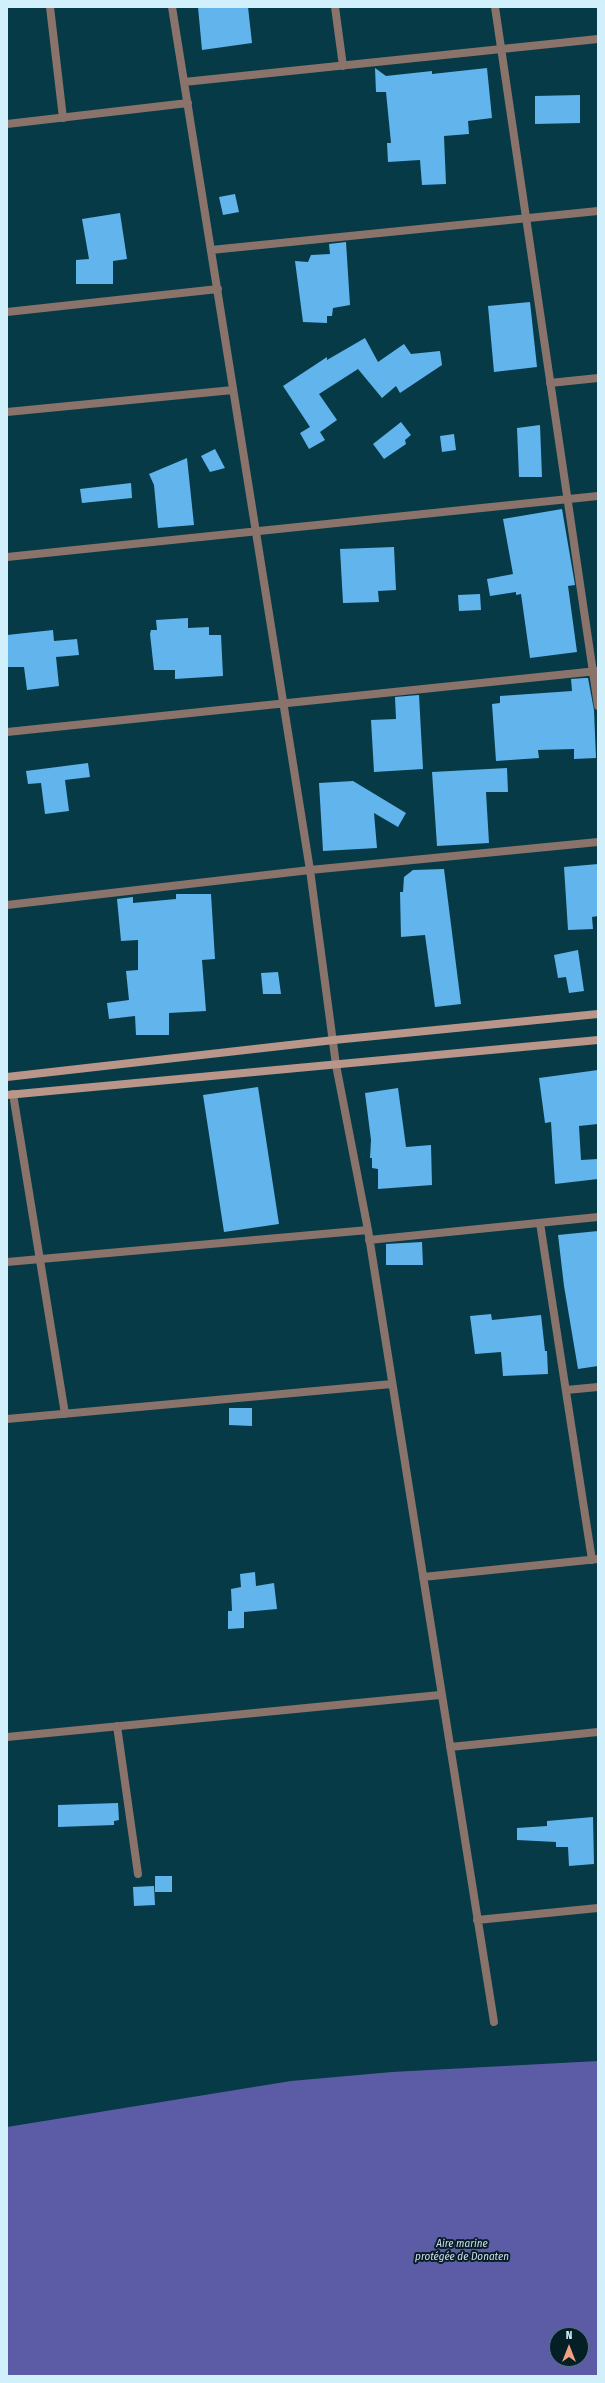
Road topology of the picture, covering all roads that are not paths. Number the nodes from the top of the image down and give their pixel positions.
1 (50, 7) edge
2 (172, 7) edge
3 (335, 7) edge
4 (495, 7) edge
5 (598, 39) edge
6 (501, 49) junction
7 (343, 66) junction
8 (184, 82) junction
9 (188, 103) junction
10 (64, 118) junction
11 (7, 124) edge
12 (598, 211) edge
13 (526, 218) junction
14 (211, 250) junction
15 (218, 289) junction
16 (7, 312) edge
17 (598, 378) edge
18 (550, 383) junction
19 (233, 390) junction
20 (7, 412) edge
21 (598, 496) edge
22 (568, 499) junction
23 (256, 530) junction
24 (7, 557) edge
25 (595, 671) edge
26 (283, 704) junction
27 (598, 706) edge
28 (7, 732) edge
29 (598, 842) edge
30 (310, 870) junction
31 (7, 905) edge
32 (598, 1014) edge
33 (334, 1040) junction
34 (598, 1040) edge
35 (336, 1065) junction
36 (7, 1077) edge
37 (10, 1094) edge
38 (598, 1217) edge
39 (540, 1223) junction
40 (368, 1230) junction
41 (369, 1240) junction
42 (40, 1260) junction
43 (7, 1262) edge
44 (392, 1384) junction
45 (598, 1387) edge
46 (566, 1390) junction
47 (65, 1414) junction
48 (7, 1419) edge
49 (595, 1560) edge
50 (423, 1577) junction
51 (440, 1695) junction
52 (117, 1726) junction
53 (598, 1732) edge
54 (7, 1737) edge
55 (450, 1747) junction
56 (138, 1874) dead end
57 (598, 1908) edge
58 (477, 1920) junction
59 (494, 2022) dead end

1 - 10 street
2 - 8 street
3 - 7 street
4 - 6 street
5 - 6 street
6 - 7 street
6 - 13 street
7 - 8 street
8 - 9 street
9 - 10 street
9 - 14 street
10 - 11 street
12 - 13 street
13 - 14 street
13 - 18 street
14 - 15 street
15 - 16 street
15 - 19 street
17 - 18 street
18 - 22 street
19 - 20 street
19 - 23 street
21 - 22 street
22 - 23 street
22 - 25 street
23 - 24 street
23 - 26 street
25 - 26 street
25 - 27 street
26 - 28 street
26 - 30 street
29 - 30 street
30 - 31 street
30 - 33 street
32 - 33 street
33 - 35 street
33 - 36 street
34 - 35 street
35 - 37 street
35 - 40 street
37 - 42 street
38 - 39 street
39 - 41 street
39 - 46 street
40 - 41 street
40 - 42 street
41 - 44 street
42 - 43 street
42 - 47 street
44 - 47 street
44 - 50 street
45 - 46 street
46 - 49 street
47 - 48 street
49 - 50 street
50 - 51 street
51 - 52 street
51 - 55 street
52 - 54 street
52 - 56 street
53 - 55 street
55 - 58 street
57 - 58 street
58 - 59 street

